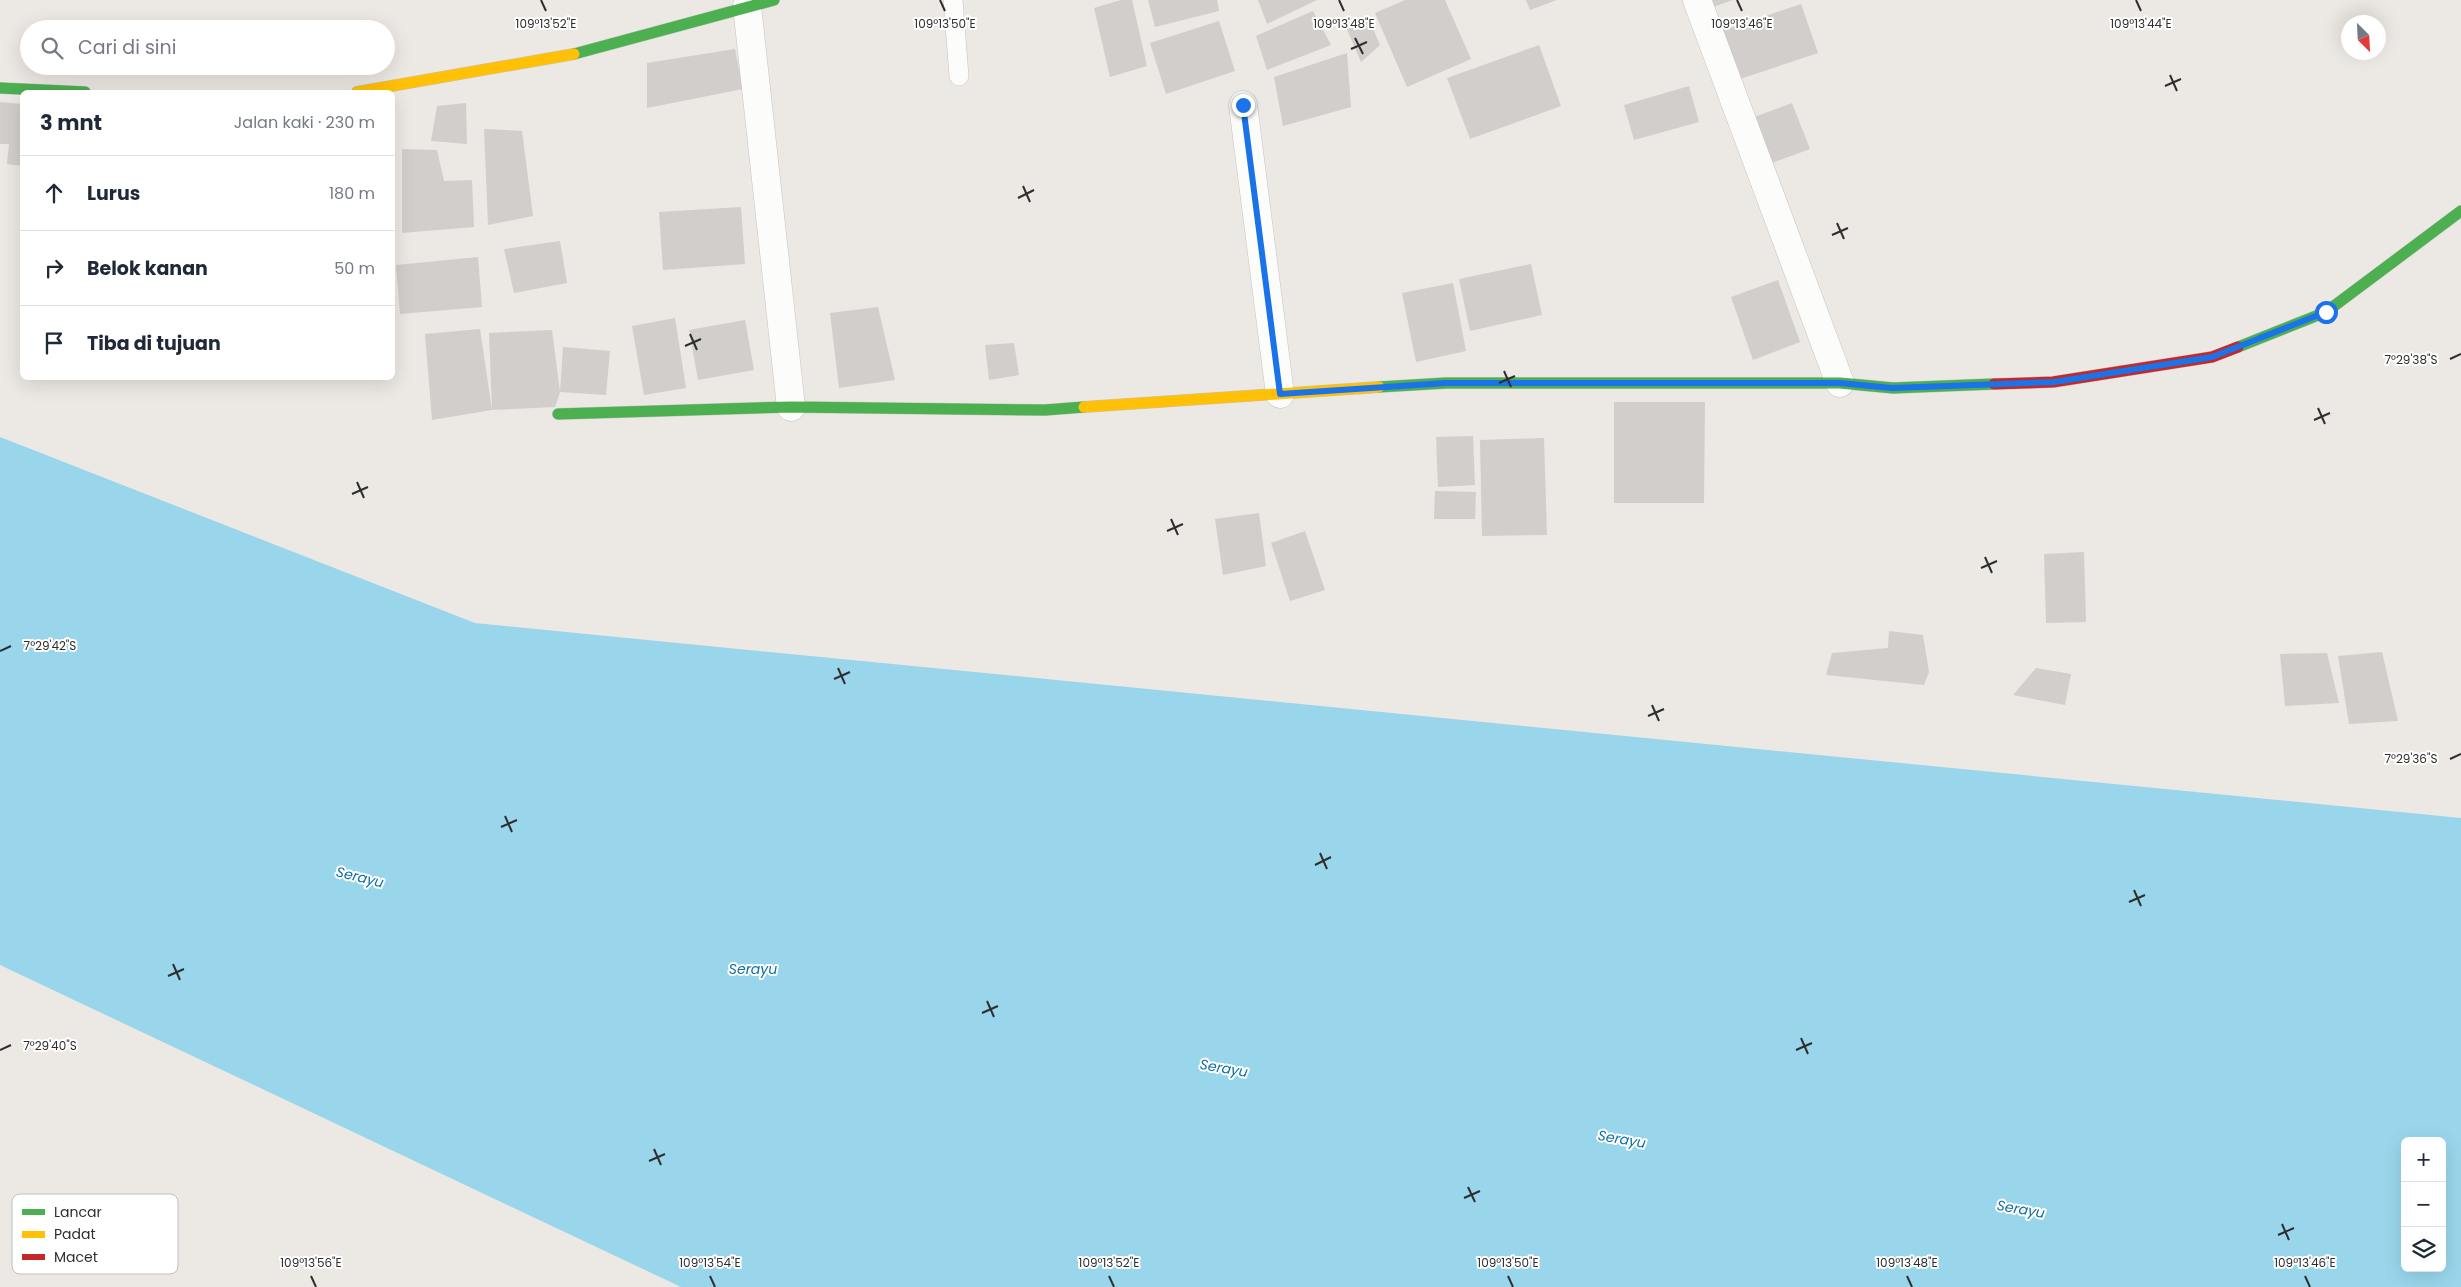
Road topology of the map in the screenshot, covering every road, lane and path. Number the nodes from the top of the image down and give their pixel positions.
1 (774, 0) edge
2 (953, 0) edge
3 (1697, 0) edge
4 (748, 6) junction
5 (959, 76) dead end
6 (0, 88) edge
7 (42, 90) edge
8 (369, 90) edge
9 (1243, 105) dead end
10 (2461, 211) edge
11 (1840, 383) junction
12 (1280, 394) junction
13 (791, 407) junction
14 (558, 414) dead end

1 - 4 street
2 - 5 lane
3 - 11 street
4 - 8 street
4 - 13 street
6 - 7 street
9 - 12 street
10 - 11 street
11 - 12 street
12 - 13 street
13 - 14 street

